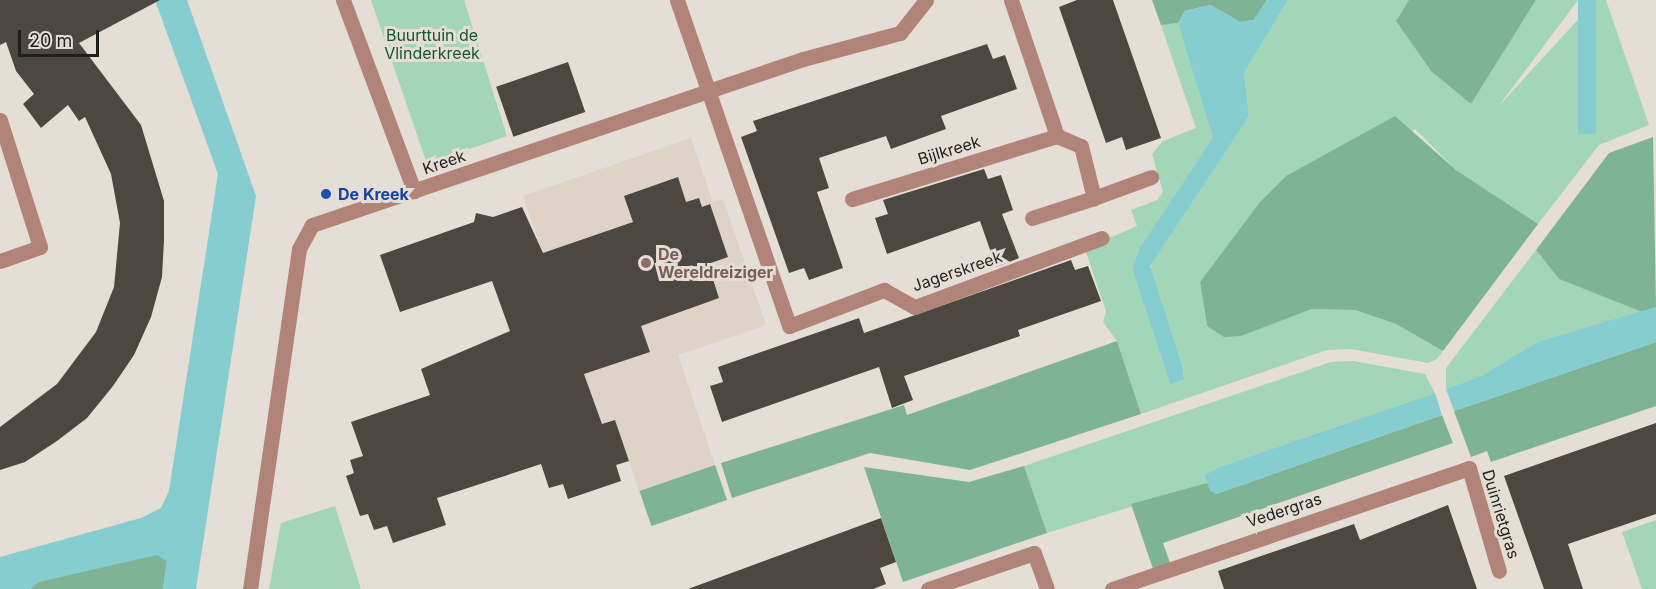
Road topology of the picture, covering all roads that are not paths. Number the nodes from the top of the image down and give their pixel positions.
1 (343, 0) edge
2 (677, 0) edge
3 (926, 0) edge
4 (1011, 0) edge
5 (707, 91) junction
6 (0, 120) edge
7 (1057, 136) junction
8 (1151, 177) dead end
9 (414, 191) junction
10 (1094, 198) junction
11 (852, 200) dead end
12 (1032, 218) dead end
13 (1102, 237) dead end
14 (0, 261) edge
15 (1469, 468) joint
16 (1500, 571) dead end
17 (250, 589) edge
18 (928, 589) edge
19 (1047, 589) edge
20 (1112, 589) edge

1 - 9 street
2 - 5 street
3 - 5 street, Kreek
4 - 7 street
5 - 9 street, Kreek
5 - 13 street, Jagerskreek
6 - 14 street
7 - 10 street
7 - 11 street, Bijlkreek
8 - 10 street
9 - 17 street, Kreek
10 - 12 street
15 - 16 street, Duinrietgras
15 - 20 street, Vedergras
18 - 19 street

